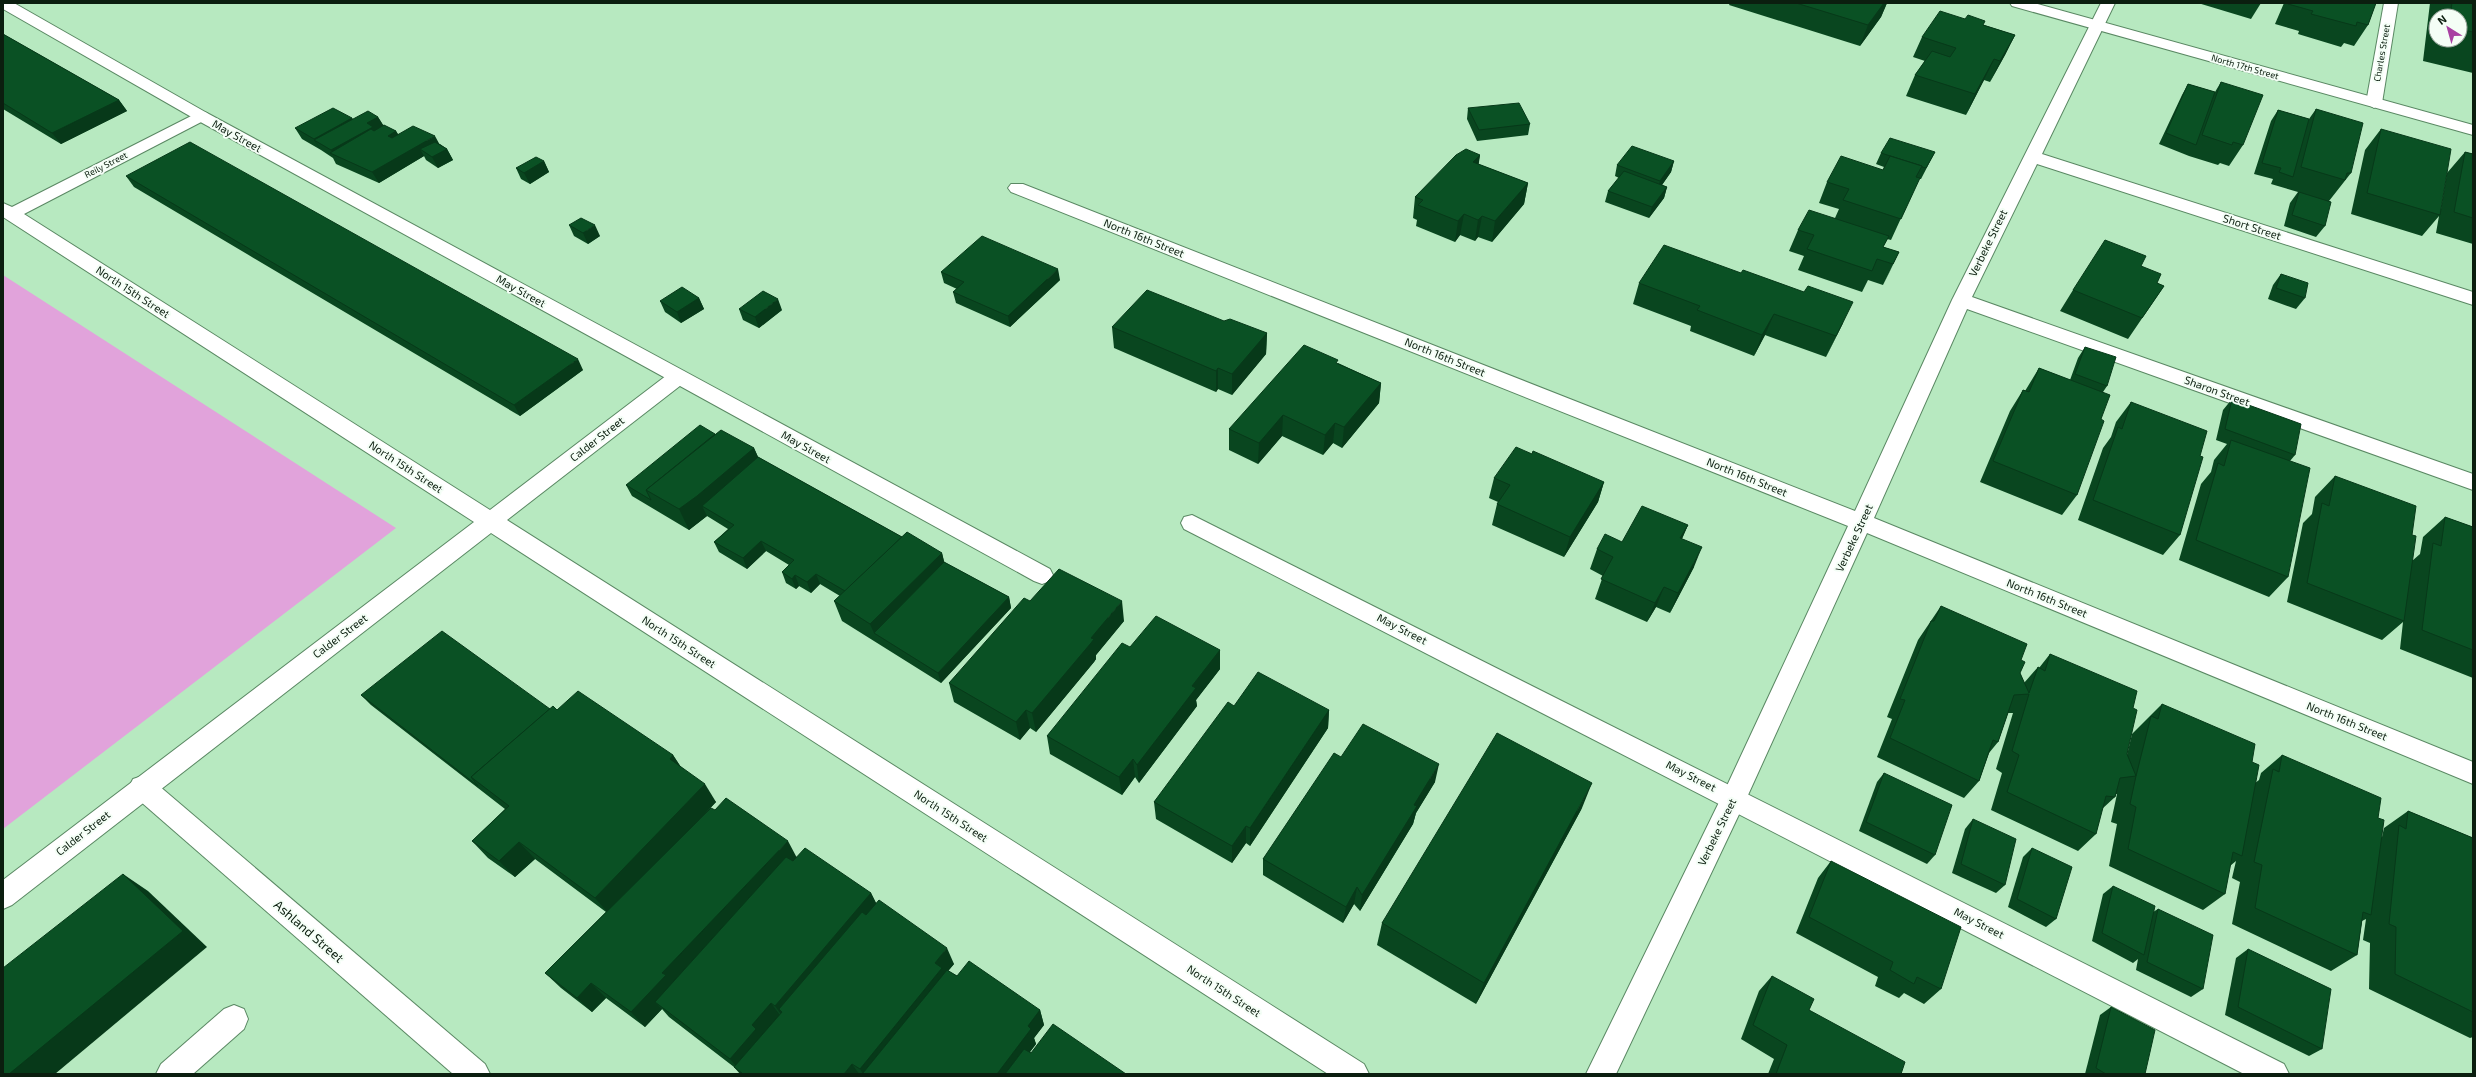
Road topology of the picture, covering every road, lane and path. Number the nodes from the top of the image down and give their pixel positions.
1 (3, 3) edge
2 (2016, 3) edge
3 (2108, 3) edge
4 (2391, 3) edge
5 (2097, 26) junction
6 (2374, 103) junction
7 (201, 116) junction
8 (2473, 130) edge
9 (2031, 156) junction
10 (1017, 188) dead end
11 (6, 214) edge
12 (2473, 299) edge
13 (1960, 300) junction
14 (678, 377) junction
15 (2473, 482) edge
16 (490, 521) junction
17 (1861, 522) junction
18 (1192, 523) dead end
19 (1042, 575) dead end
20 (2473, 773) edge
21 (142, 787) junction
22 (1734, 798) junction
23 (3, 896) edge
24 (234, 1019) dead end
25 (171, 1074) edge
26 (475, 1074) edge
27 (1354, 1074) edge
28 (1601, 1074) edge
29 (2274, 1074) edge

1 - 7 street, May Street
2 - 5 street, North 17th Street
3 - 5 street, Verbeke Street
4 - 6 street, Charles Street
5 - 6 street, North 17th Street
5 - 9 street, Verbeke Street
6 - 8 street, North 17th Street
7 - 11 street, Reily Street
7 - 14 street, May Street
9 - 12 street, Short Street
9 - 13 street, Verbeke Street
10 - 17 street, North 16th Street
11 - 16 street, North 15th Street
13 - 15 street, Sharon Street
13 - 17 street, Verbeke Street
14 - 16 street, Calder Street
14 - 19 street, May Street
16 - 21 street, Calder Street
16 - 27 street, North 15th Street
17 - 20 street, North 16th Street
17 - 22 street, Verbeke Street
18 - 22 street, May Street
21 - 23 street, Calder Street
21 - 26 street, Ashland Street
22 - 28 street, Verbeke Street
22 - 29 street, May Street
24 - 25 street

